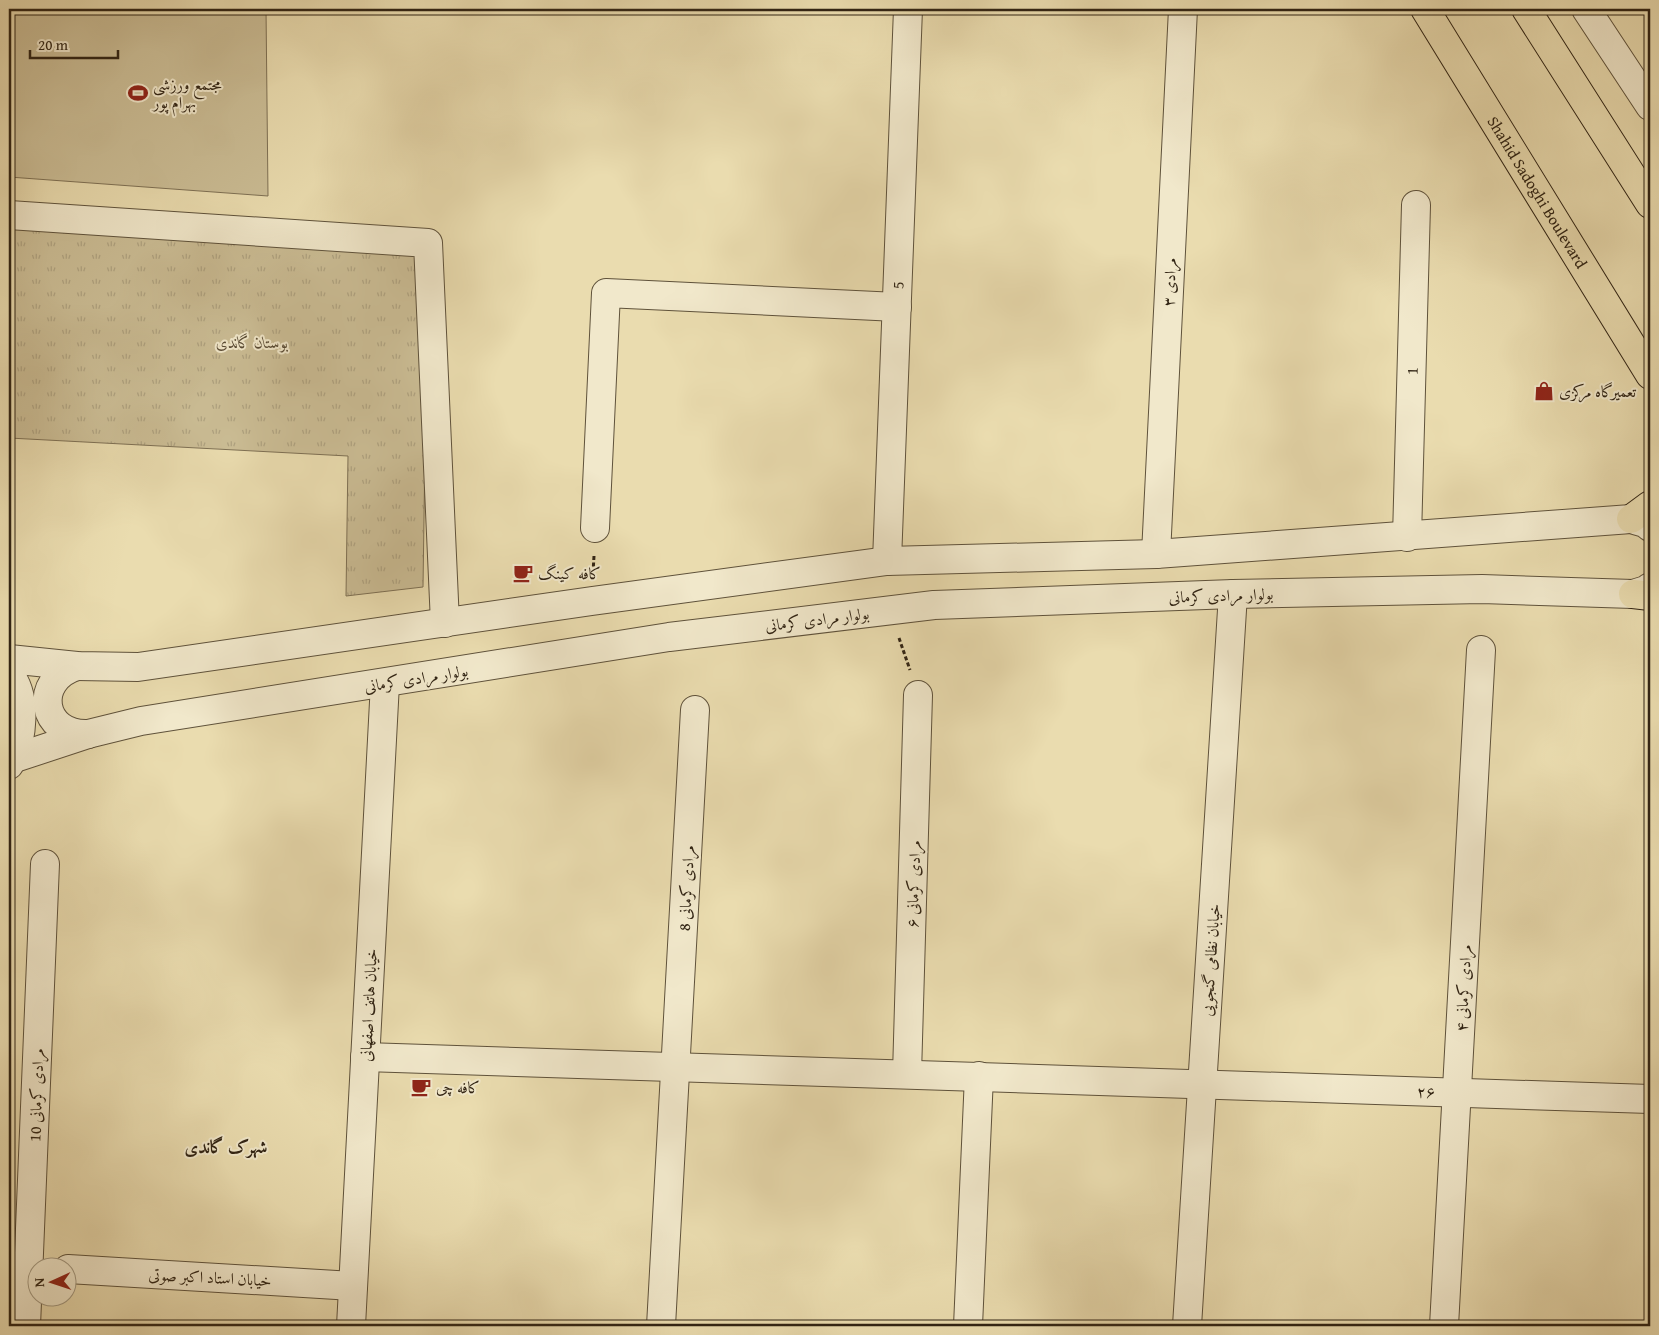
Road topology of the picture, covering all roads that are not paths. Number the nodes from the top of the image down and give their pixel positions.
1 (908, 9) edge
2 (1183, 9) edge
3 (1425, 9) edge
4 (1526, 9) edge
5 (1586, 9) edge
6 (1650, 106) edge
7 (1650, 204) edge
8 (1416, 205) dead end
9 (9, 215) edge
10 (897, 307) junction
11 (1647, 371) edge
12 (1650, 393) edge
13 (1644, 517) edge
14 (595, 528) road end
15 (1407, 537) junction
16 (1156, 554) junction
17 (887, 561) junction
18 (1645, 593) edge
19 (1234, 594) junction
20 (445, 623) junction
21 (1481, 650) dead end
22 (9, 659) edge
23 (77, 666) junction
24 (9, 674) edge
25 (385, 683) junction
26 (918, 695) road end
27 (695, 710) dead end
28 (88, 734) junction
29 (11, 762) edge
30 (45, 864) dead end
31 (365, 1057) junction
32 (676, 1066) junction
33 (907, 1074) junction
34 (979, 1076) junction
35 (1203, 1083) junction
36 (1457, 1092) junction
37 (1650, 1098) edge
38 (29, 1258) edge
39 (78, 1270) edge
40 (28, 1286) edge
41 (353, 1286) junction
42 (26, 1326) edge
43 (351, 1326) edge
44 (661, 1326) edge
45 (968, 1326) edge
46 (1187, 1326) edge
47 (1444, 1326) edge

1 - 10 street, 5
2 - 16 street, مرادی ۳
3 - 11 highway, Shahid Sadoghi Boulevard
4 - 7 highway
5 - 6 street
8 - 15 street, 1
9 - 20 street
10 - 14 street
10 - 17 street, 5
11 - 12 highway, Shahid Sadoghi Boulevard
13 - 15 street
15 - 16 street
16 - 17 street
17 - 20 street
18 - 19 street, بولوار مرادی کرمانی
19 - 25 street, بولوار مرادی کرمانی
19 - 35 street, خیابان نظامی گنجویی
20 - 23 street
21 - 36 street, مرادی کرمانی ۴
22 - 23 street
23 - 28 street
24 - 29 street
25 - 28 street, بولوار مرادی کرمانی
25 - 31 street, خیابان هاتف اصفهانی
26 - 33 street, مرادی کرمانی ۶
27 - 32 street, مرادی کرمانی 8
28 - 29 street, بولوار مرادی کرمانی
30 - 38 street, مرادی کرمانی 10
31 - 32 street, ۲۶
31 - 41 street, خیابان هاتف اصفهانی
32 - 33 street, ۲۶
32 - 44 street, مرادی کرمانی 8
33 - 34 street, ۲۶
34 - 35 street, ۲۶
34 - 45 street
35 - 36 street, ۲۶
35 - 46 street, خیابان نظامی گنجویی
36 - 37 street, ۲۶
36 - 47 street, مرادی کرمانی ۴
39 - 41 street, خیابان استاد اکبر صوتی
40 - 42 street, مرادی کرمانی 10
41 - 43 street, خیابان هاتف اصفهانی

